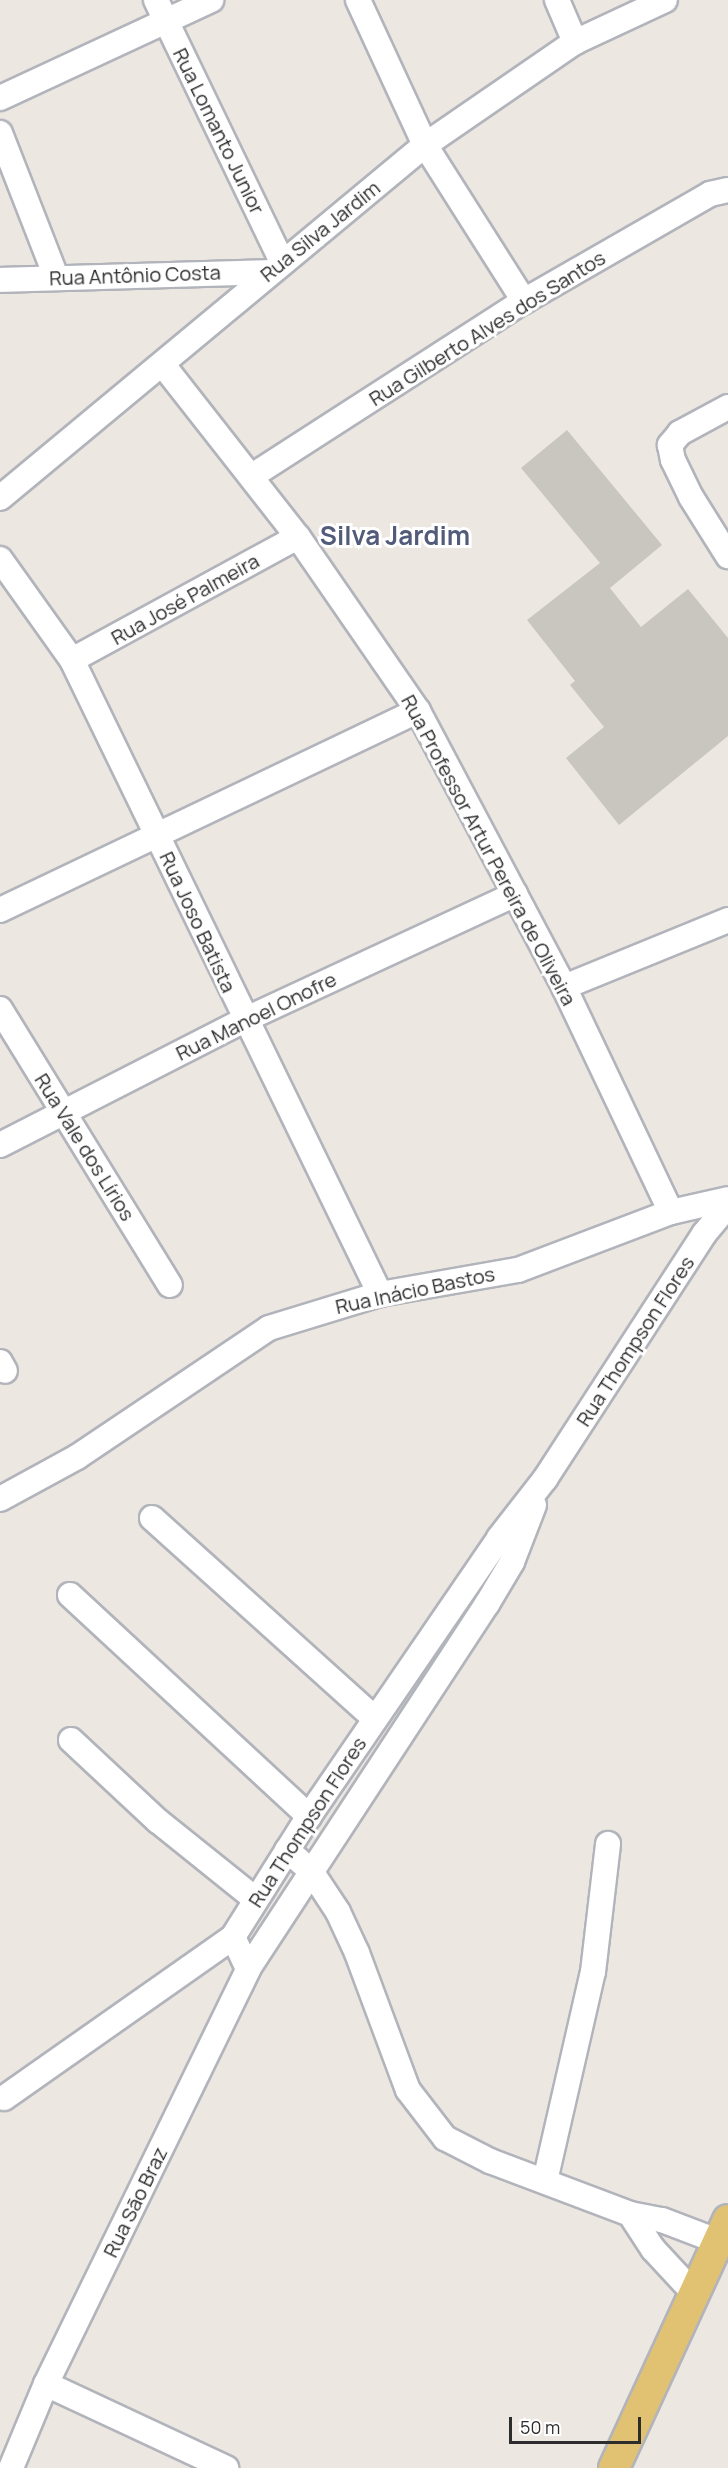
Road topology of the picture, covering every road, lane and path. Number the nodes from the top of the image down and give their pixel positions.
1 (211, 0) edge
2 (358, 0) edge
3 (557, 0) edge
4 (665, 0) edge
5 (160, 11) edge
6 (575, 42) junction
7 (0, 98) edge
8 (0, 133) edge
9 (425, 145) junction
10 (728, 190) edge
11 (276, 267) junction
12 (56, 277) junction
13 (0, 280) edge
14 (524, 302) junction
15 (163, 365) junction
16 (728, 407) edge
17 (252, 476) junction
18 (0, 498) edge
19 (298, 537) junction
20 (728, 556) edge
21 (0, 559) edge
22 (72, 660) junction
23 (418, 711) junction
24 (157, 834) junction
25 (515, 894) junction
26 (0, 910) edge
27 (728, 920) edge
28 (564, 987) junction
29 (0, 1009) edge
30 (244, 1020) junction
31 (63, 1112) junction
32 (0, 1145) edge
33 (728, 1199) edge
34 (728, 1205) edge
35 (671, 1212) junction
36 (170, 1285) dead end
37 (380, 1294) junction
38 (545, 1479) junction
39 (0, 1499) edge
40 (152, 1518) dead end
41 (70, 1595) dead end
42 (379, 1713) junction
43 (408, 1725) junction
44 (71, 1740) dead end
45 (309, 1816) junction
46 (608, 1844) dead end
47 (287, 1850) junction
48 (311, 1871) junction
49 (255, 1899) junction
50 (233, 1937) junction
51 (248, 1969) junction
52 (1, 2096) edge
53 (545, 2181) junction
54 (630, 2214) junction
55 (722, 2230) edge
56 (693, 2292) junction
57 (46, 2384) junction
58 (11, 2468) edge
59 (226, 2468) edge
60 (614, 2468) edge

1 - 5 street
2 - 9 street
3 - 6 street
4 - 6 street, Rua Silva Jardim
5 - 7 street
5 - 11 street, Rua Lomanto Junior
6 - 9 street, Rua Silva Jardim
8 - 12 street
9 - 11 street, Rua Silva Jardim
9 - 14 street
10 - 14 street, Rua Gilberto Alves dos Santos
11 - 12 street, Rua Antônio Costa
11 - 15 street, Rua Silva Jardim
12 - 13 street, Rua Antônio Costa
14 - 17 street, Rua Gilberto Alves dos Santos
15 - 17 street, Rua Professor Artur Pereira de Oliveira
15 - 18 street, Rua Silva Jardim
16 - 20 street
17 - 19 street, Rua Professor Artur Pereira de Oliveira
19 - 22 street, Rua José Palmeira
19 - 23 street, Rua Professor Artur Pereira de Oliveira
21 - 22 street, Rua Joso Batista
22 - 24 street, Rua Joso Batista
23 - 24 street
23 - 25 street, Rua Professor Artur Pereira de Oliveira
24 - 26 street
24 - 30 street, Rua Joso Batista
25 - 28 street, Rua Professor Artur Pereira de Oliveira
25 - 30 street, Rua Manoel Onofre
27 - 28 street
28 - 35 street, Rua Professor Artur Pereira de Oliveira
29 - 31 street, Rua Vale dos Lírios
30 - 31 street, Rua Manoel Onofre
30 - 37 street, Rua Joso Batista
31 - 32 street, Rua Manoel Onofre
31 - 36 street, Rua Vale dos Lírios
33 - 35 street, Rua Inácio Bastos
34 - 38 street, Rua Thompson Flores
35 - 37 street, Rua Inácio Bastos
37 - 39 street, Rua Inácio Bastos
38 - 42 street, Rua Thompson Flores
38 - 43 street, Rua Thompson Flores
40 - 42 street
41 - 45 street
42 - 43 street
42 - 45 street, Rua Thompson Flores
43 - 48 street, Rua Thompson Flores
44 - 49 street
45 - 47 street, Rua Thompson Flores
46 - 53 street
47 - 48 street
47 - 49 street, Rua Thompson Flores
48 - 51 street, Rua Thompson Flores
48 - 53 street
49 - 50 street, Rua Thompson Flores
50 - 51 street
50 - 52 street, Rua Thompson Flores
51 - 57 street, Rua São Braz
53 - 54 street
54 - 55 street
54 - 56 street
55 - 56 main road
56 - 60 main road
57 - 58 street, Rua São Braz
57 - 59 street

